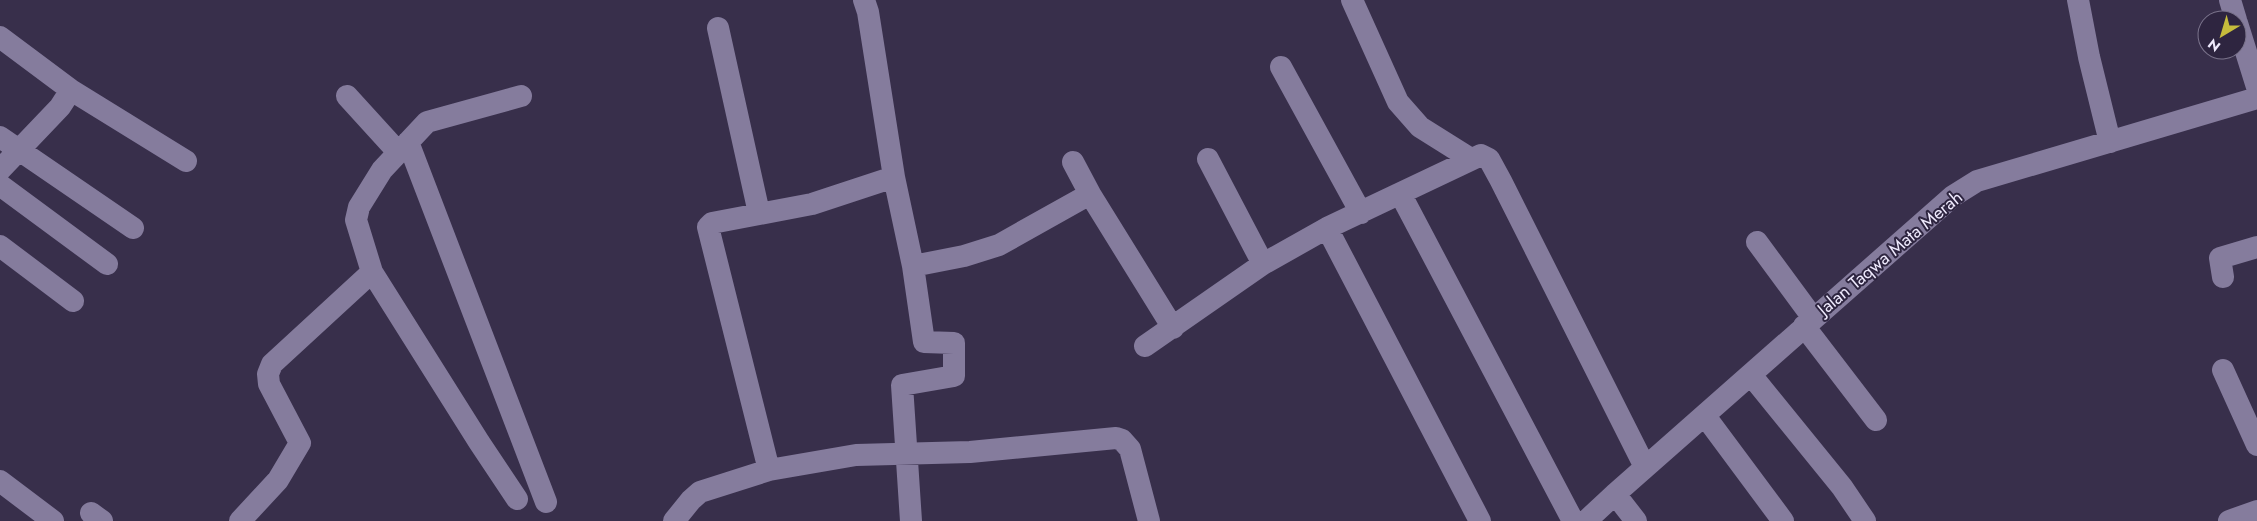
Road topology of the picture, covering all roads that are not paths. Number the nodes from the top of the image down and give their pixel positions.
1 (864, 0) edge
2 (1352, 0) edge
3 (2078, 0) edge
4 (718, 28) dead end
5 (0, 37) edge
6 (2247, 56) edge
7 (1281, 67) dead end
8 (2257, 87) edge
9 (71, 90) junction
10 (347, 96) dead end
11 (521, 96) dead end
12 (2257, 98) edge
13 (0, 137) edge
14 (2110, 142) junction
15 (403, 147) junction
16 (19, 150) junction
17 (1208, 159) dead end
18 (1471, 159) junction
19 (186, 161) dead end
20 (1073, 162) dead end
21 (0, 170) edge
22 (894, 177) junction
23 (0, 185) edge
24 (1090, 194) junction
25 (1401, 195) junction
26 (759, 213) junction
27 (1361, 213) junction
28 (133, 228) dead end
29 (1327, 228) junction
30 (1757, 242) dead end
31 (0, 246) edge
32 (2257, 247) edge
33 (107, 264) dead end
34 (1263, 264) junction
35 (913, 266) junction
36 (372, 272) junction
37 (2223, 276) dead end
38 (73, 301) dead end
39 (1808, 322) junction
40 (1172, 328) junction
41 (1145, 346) dead end
42 (2222, 370) dead end
43 (1751, 375) junction
44 (1704, 416) junction
45 (1876, 420) dead end
46 (2257, 445) edge
47 (907, 454) junction
48 (1645, 467) junction
49 (769, 470) junction
50 (0, 481) edge
51 (1615, 494) junction
52 (517, 499) dead end
53 (546, 502) dead end
54 (2257, 511) edge
55 (53, 521) edge
56 (240, 521) edge
57 (674, 521) edge
58 (911, 521) edge
59 (1148, 521) edge
60 (1480, 521) edge
61 (1573, 521) edge
62 (1586, 521) edge
63 (1636, 521) edge
64 (1783, 521) edge
65 (1865, 521) edge
66 (2229, 521) edge

1 - 22 street
2 - 18 street
3 - 14 street
4 - 26 street
5 - 9 street
6 - 8 street
7 - 27 street
9 - 16 street
9 - 19 street
10 - 15 street
11 - 15 street
12 - 14 street, Jalan Taqwa Mata Merah
13 - 16 street
14 - 39 street, Jalan Taqwa Mata Merah
15 - 36 street
15 - 53 street
16 - 21 street
16 - 28 street
17 - 34 street
18 - 25 street
18 - 48 street
20 - 24 street
22 - 26 street
22 - 35 street
23 - 33 street
24 - 35 street
24 - 40 street
25 - 27 street
25 - 61 street
26 - 49 street
27 - 29 street
29 - 34 street
29 - 60 street
30 - 39 street
31 - 38 street
32 - 37 street
34 - 40 street
35 - 47 street
36 - 52 street
36 - 56 street
39 - 43 street, Jalan Taqwa Mata Merah
39 - 45 street
40 - 41 street
42 - 46 street
43 - 44 street, Jalan Taqwa Mata Merah
43 - 65 street
44 - 48 street, Jalan Taqwa Mata Merah
44 - 64 street
47 - 49 street
47 - 58 street
47 - 59 street
48 - 51 street, Jalan Taqwa Mata Merah
49 - 57 street
50 - 55 street
51 - 62 street, Jalan Taqwa Mata Merah
51 - 63 street
54 - 66 street

